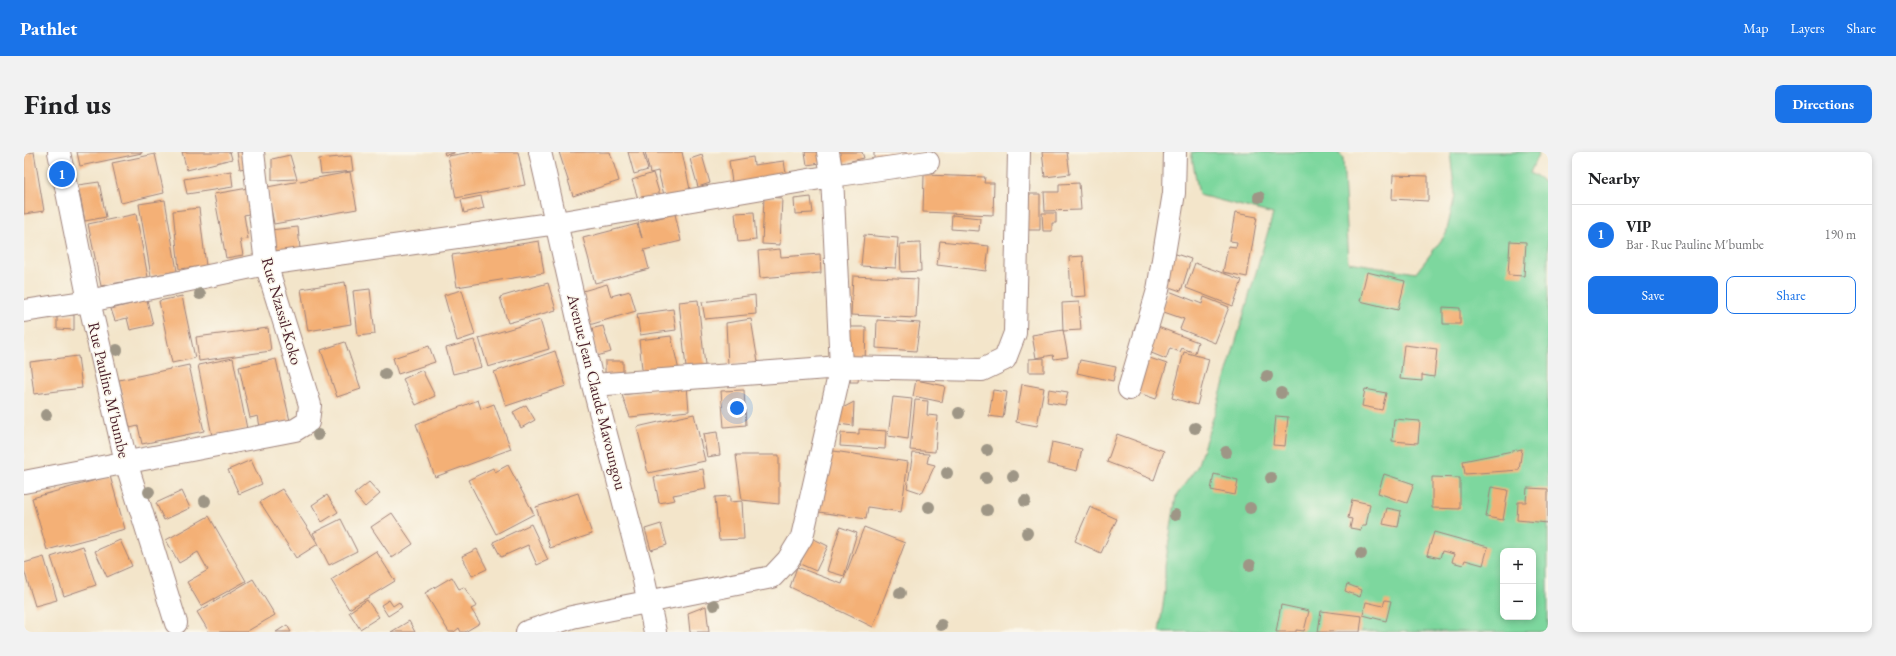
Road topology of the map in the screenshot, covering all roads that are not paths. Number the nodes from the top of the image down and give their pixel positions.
1 (59, 152) edge
2 (253, 152) edge
3 (540, 152) edge
4 (828, 152) edge
5 (1019, 152) edge
6 (1175, 152) edge
7 (928, 162) dead end
8 (832, 176) junction
9 (557, 223) junction
10 (266, 264) junction
11 (89, 301) junction
12 (24, 311) edge
13 (842, 367) junction
14 (593, 385) junction
15 (1129, 389) dead end
16 (126, 462) junction
17 (24, 482) edge
18 (648, 602) junction
19 (176, 623) dead end
20 (526, 632) edge
21 (655, 632) edge

1 - 11 street, Rue Pauline M'bumbe
2 - 10 street, Rue Nzassil-Koko
3 - 9 street, Avenue Jean Claude Mavoungou
4 - 8 street
5 - 13 street
6 - 15 street
7 - 8 street
8 - 9 street
8 - 13 street
9 - 10 street
9 - 14 street, Avenue Jean Claude Mavoungou
10 - 11 street
10 - 16 street, Rue Nzassil-Koko
11 - 12 street
11 - 16 street, Rue Pauline M'bumbe
13 - 14 street
13 - 18 street
14 - 18 street, Avenue Jean Claude Mavoungou
16 - 17 street
16 - 19 street, Rue Pauline M'bumbe
18 - 20 street
18 - 21 street, Avenue Jean Claude Mavoungou

